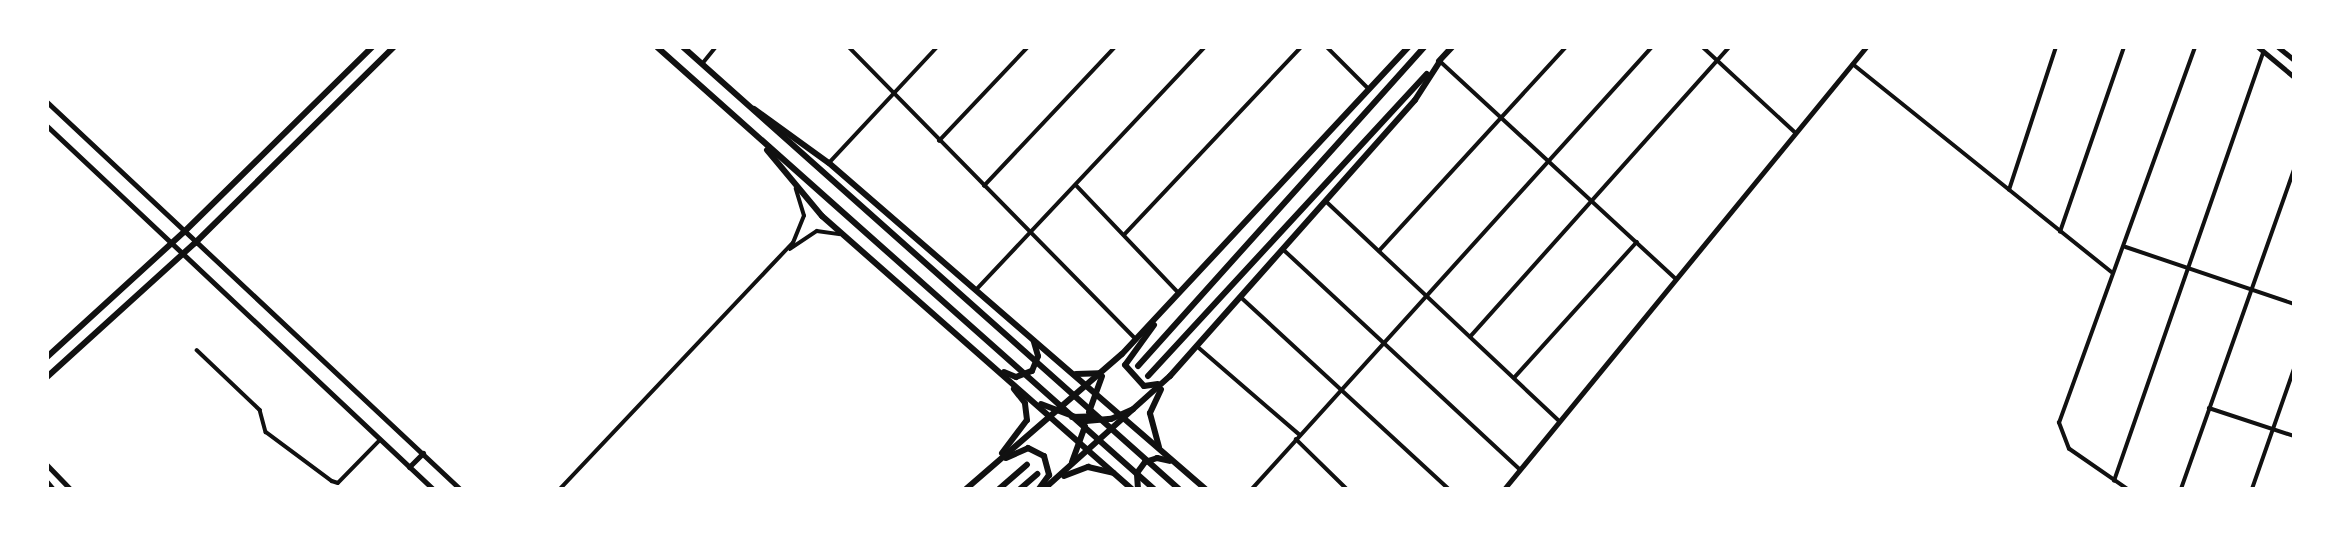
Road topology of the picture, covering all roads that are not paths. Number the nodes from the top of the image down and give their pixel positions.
1 (372, 47) edge
2 (394, 47) edge
3 (657, 47) edge
4 (683, 47) edge
5 (716, 47) edge
6 (849, 47) edge
7 (937, 47) edge
8 (1028, 47) edge
9 (1115, 47) edge
10 (1205, 47) edge
11 (1301, 47) edge
12 (1327, 47) edge
13 (1408, 47) edge
14 (1424, 47) edge
15 (1452, 47) edge
16 (1566, 47) edge
17 (1652, 47) edge
18 (1703, 47) edge
19 (1729, 47) edge
20 (1866, 47) edge
21 (2056, 47) edge
22 (2124, 47) edge
23 (2196, 47) edge
24 (2258, 47) edge
25 (2278, 47) edge
26 (2264, 52) junction
27 (361, 57) junction
28 (2294, 60) edge
29 (1440, 61) junction
30 (1717, 61) junction
31 (702, 64) junction
32 (1853, 64) junction
33 (374, 67) junction
34 (346, 72) junction
35 (2294, 77) edge
36 (358, 83) junction
37 (1369, 89) junction
38 (893, 94) junction
39 (739, 100) junction
40 (47, 102) edge
41 (730, 112) junction
42 (1502, 117) junction
43 (47, 126) edge
44 (1796, 133) junction
45 (939, 141) junction
46 (1549, 161) junction
47 (829, 163) junction
48 (2294, 170) edge
49 (788, 174) junction
50 (1075, 185) junction
51 (984, 186) junction
52 (2009, 190) junction
53 (1326, 201) junction
54 (1593, 202) junction
55 (184, 232) junction
56 (1030, 232) junction
57 (2060, 232) junction
58 (1124, 235) junction
59 (851, 240) junction
60 (1637, 242) junction
61 (173, 243) junction
62 (195, 243) junction
63 (2126, 247) junction
64 (1284, 250) junction
65 (1379, 251) junction
66 (184, 254) junction
67 (780, 257) junction
68 (2189, 268) junction
69 (2112, 272) junction
70 (1676, 279) junction
71 (2251, 291) junction
72 (975, 292) junction
73 (1179, 293) junction
74 (1426, 295) junction
75 (1240, 296) junction
76 (1172, 300) junction
77 (2294, 304) edge
78 (1470, 337) junction
79 (1031, 338) junction
80 (1136, 339) junction
81 (1384, 342) junction
82 (1197, 346) junction
83 (197, 350) dead end
84 (47, 357) edge
85 (985, 359) junction
86 (1181, 364) junction
87 (1109, 366) junction
88 (1138, 366) dead end
89 (2294, 369) edge
90 (1071, 372) junction
91 (1148, 376) dead end
92 (1170, 376) junction
93 (47, 377) edge
94 (1006, 379) junction
95 (1514, 379) junction
96 (1087, 386) junction
97 (1341, 389) junction
98 (1080, 391) junction
99 (1093, 392) junction
100 (2209, 408) junction
101 (1054, 416) junction
102 (1087, 418) junction
103 (1121, 420) junction
104 (1559, 421) junction
105 (2273, 429) junction
106 (2294, 436) edge
107 (1298, 437) junction
108 (380, 440) junction
109 (1081, 444) junction
110 (1091, 448) junction
111 (423, 453) junction
112 (1164, 454) junction
113 (47, 465) edge
114 (1027, 465) dead end
115 (409, 467) junction
116 (990, 468) junction
117 (1068, 468) junction
118 (1180, 468) junction
119 (1520, 469) junction
120 (1037, 474) dead end
121 (1115, 474) junction
122 (2114, 481) junction
123 (47, 482) edge
124 (53, 489) edge
125 (70, 489) edge
126 (433, 489) edge
127 (460, 489) edge
128 (561, 489) edge
129 (966, 489) edge
130 (999, 489) edge
131 (1020, 489) edge
132 (1042, 489) edge
133 (1132, 489) edge
134 (1138, 489) edge
135 (1154, 489) edge
136 (1179, 489) edge
137 (1205, 489) edge
138 (1252, 489) edge
139 (1347, 489) edge
140 (1449, 489) edge
141 (1504, 489) edge
142 (2127, 489) edge
143 (2181, 489) edge
144 (2252, 489) edge

1 - 27 main road
2 - 33 main road
3 - 41 main road
4 - 31 main road
5 - 31 street
6 - 38 street
7 - 38 street
8 - 45 street
9 - 51 street
10 - 50 street
11 - 58 street
12 - 37 street
13 - 37 main road
14 - 88 main road
15 - 29 main road
16 - 42 street
17 - 46 street
18 - 30 street
19 - 30 street
20 - 32 main road
21 - 52 street
22 - 57 street
23 - 63 street
24 - 26 main road
25 - 28 main road
26 - 35 main road
26 - 68 street
27 - 33 main road
27 - 34 main road
29 - 42 street
29 - 53 main road
29 - 91 main road
30 - 44 street
30 - 54 street
31 - 39 main road
32 - 44 main road
32 - 52 street
33 - 36 main road
34 - 36 main road
34 - 55 main road
36 - 62 main road
37 - 73 main road
38 - 45 street
38 - 47 street
39 - 47 main road
39 - 136 main road
40 - 55 main road
41 - 49 main road
41 - 135 main road
42 - 46 street
42 - 65 street
43 - 61 main road
44 - 70 main road
45 - 51 street
46 - 54 street
46 - 74 street
47 - 72 main road
48 - 71 street
49 - 59 main road
49 - 67 street
50 - 56 street
50 - 58 street
51 - 56 street
52 - 57 street
53 - 64 main road
53 - 65 street
54 - 60 street
54 - 78 street
55 - 61 main road
55 - 62 main road
56 - 72 street
56 - 80 street
57 - 69 street
58 - 73 street
59 - 67 street
59 - 85 main road
60 - 70 street
60 - 95 street
61 - 66 main road
61 - 84 main road
62 - 66 main road
62 - 111 main road
63 - 68 street
63 - 69 street
64 - 75 main road
64 - 81 street
65 - 74 street
66 - 93 main road
66 - 108 main road
67 - 128 street
68 - 71 street
68 - 122 street
69 - 122 street
70 - 104 main road
71 - 77 street
71 - 100 street
72 - 79 main road
73 - 76 main road
74 - 78 street
74 - 81 street
75 - 82 main road
75 - 97 street
76 - 80 main road
76 - 86 main road
78 - 95 street
79 - 85 main road
79 - 90 main road
80 - 87 main road
81 - 97 street
81 - 119 street
82 - 86 main road
82 - 107 street
83 - 108 street
85 - 94 main road
86 - 92 main road
87 - 90 main road
87 - 96 main road
87 - 99 main road
89 - 105 street
90 - 96 main road
90 - 98 main road
92 - 103 main road
92 - 112 main road
94 - 101 main road
94 - 116 main road
95 - 104 street
96 - 98 main road
96 - 99 main road
97 - 107 street
97 - 140 street
98 - 101 main road
98 - 102 main road
99 - 102 main road
99 - 103 main road
100 - 105 street
100 - 143 street
101 - 102 main road
101 - 109 main road
101 - 116 main road
102 - 103 main road
102 - 109 main road
102 - 110 main road
103 - 110 main road
103 - 112 main road
104 - 119 main road
105 - 106 street
105 - 144 street
107 - 138 street
107 - 139 street
108 - 115 main road
109 - 110 main road
109 - 117 main road
110 - 117 main road
110 - 121 main road
111 - 115 main road
111 - 127 main road
112 - 118 main road
113 - 125 main road
114 - 130 main road
115 - 126 main road
116 - 129 main road
116 - 132 main road
117 - 132 main road
118 - 134 main road
118 - 137 main road
119 - 141 main road
120 - 131 main road
121 - 132 main road
121 - 133 main road
122 - 142 street
123 - 124 main road

